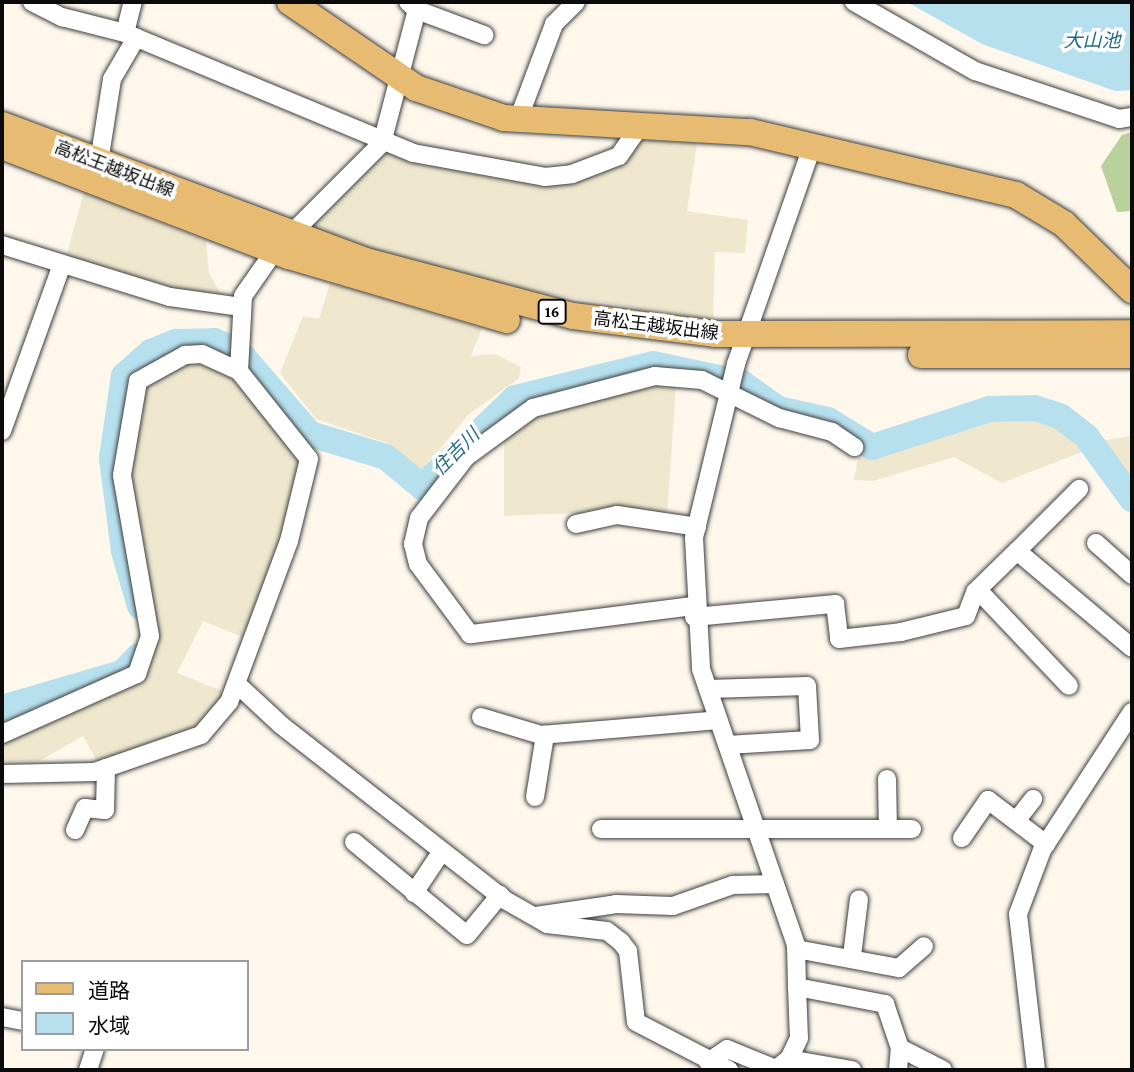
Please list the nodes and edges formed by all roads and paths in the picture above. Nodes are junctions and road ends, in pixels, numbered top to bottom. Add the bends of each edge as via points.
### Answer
1 (32, 2) edge
2 (133, 2) edge
3 (290, 2) edge
4 (576, 2) edge
5 (854, 2) edge
6 (412, 6) edge
7 (130, 35) junction
8 (484, 36) dead end
9 (400, 79) junction
10 (1132, 117) edge
11 (518, 120) junction
12 (2, 125) edge
13 (640, 126) junction
14 (382, 143) junction
15 (813, 145) junction
16 (2, 146) edge
17 (99, 162) junction
18 (282, 242) junction
19 (2, 245) edge
20 (62, 264) junction
21 (1132, 290) edge
22 (241, 307) junction
23 (1132, 333) edge
24 (1132, 355) edge
25 (736, 367) junction
26 (239, 371) junction
27 (10, 374) edge
28 (2, 431) edge
29 (854, 447) dead end
30 (1079, 489) dead end
31 (576, 524) dead end
32 (697, 527) junction
33 (1096, 543) dead end
34 (1017, 551) junction
35 (1132, 576) edge
36 (978, 590) junction
37 (694, 611) junction
38 (1132, 648) edge
39 (238, 685) junction
40 (1069, 686) dead end
41 (708, 689) junction
42 (1132, 712) edge
43 (481, 717) dead end
44 (718, 720) junction
45 (2, 734) edge
46 (545, 735) junction
47 (727, 745) junction
48 (106, 768) junction
49 (2, 774) edge
50 (887, 779) dead end
51 (535, 797) dead end
52 (1033, 799) dead end
53 (1016, 821) junction
54 (601, 829) dead end
55 (756, 829) junction
56 (888, 829) junction
57 (912, 829) dead end
58 (75, 830) dead end
59 (962, 838) dead end
60 (354, 842) dead end
61 (1046, 844) junction
62 (442, 851) junction
63 (775, 884) junction
64 (414, 893) junction
65 (500, 895) junction
66 (859, 899) dead end
67 (536, 916) junction
68 (924, 946) dead end
69 (796, 949) junction
70 (852, 956) junction
71 (797, 987) junction
72 (2, 1017) edge
73 (21, 1021) edge
74 (900, 1048) junction
75 (94, 1051) edge
76 (789, 1059) junction
77 (708, 1062) junction
78 (88, 1070) edge
79 (729, 1070) edge
80 (852, 1070) edge
81 (898, 1070) edge
82 (943, 1070) edge
83 (1036, 1070) edge

1 - 7 street
2 - 7 street
3 - 9 main road
4 - 11 street via 554,24
5 - 10 street via 975,71
6 - 8 street
6 - 9 street
7 - 14 street
7 - 17 street via 112,79
9 - 11 main road via 468,108
9 - 14 street
11 - 13 main road
12 - 17 main road, 高松王越坂出線 / 16
13 - 14 street via 619,156 545,177
13 - 15 main road via 718,128
14 - 18 street
15 - 21 main road via 1028,200 1064,224
15 - 25 street
16 - 18 main road, 高松王越坂出線 / 16
17 - 18 main road, 高松王越坂出線 / 16
18 - 22 street
18 - 25 main road, 高松王越坂出線 / 16 via 499,319
19 - 20 street
20 - 22 street via 170,297
20 - 27 street
22 - 26 street via 236,338
23 - 25 main road, 高松王越坂出線 / 16
24 - 25 main road, 高松王越坂出線 / 16
25 - 29 street
25 - 32 street
25 - 37 street via 655,376 533,408 466,457 419,518 413,544 418,564 470,634
26 - 39 street via 309,459 289,541
26 - 45 street via 202,354 186,355 138,381 122,475 149,629 137,674
27 - 28 street
30 - 34 street
31 - 32 street via 617,515
32 - 37 street
33 - 35 street
34 - 36 street
34 - 38 street
36 - 37 street via 965,616 839,639 835,604
36 - 40 street
37 - 41 street
39 - 48 street via 201,735
39 - 62 street
41 - 44 street
41 - 47 street via 807,686 810,740
42 - 61 street
43 - 46 street
44 - 46 street
44 - 47 street
46 - 51 street
47 - 55 street
48 - 49 street
48 - 58 street via 105,810 85,808
50 - 56 street
52 - 53 street
53 - 59 street via 988,800
53 - 61 street
54 - 55 street
55 - 56 street
55 - 63 street
56 - 57 street
60 - 64 street
61 - 83 street via 1018,914
62 - 64 street
62 - 65 street
63 - 67 street via 733,885 673,906 616,904
63 - 69 street
64 - 65 street via 467,935
65 - 67 street
66 - 70 street
67 - 77 street via 564,929 607,931 621,942 628,951 636,1022
68 - 70 street via 900,968
69 - 70 street
69 - 71 street
71 - 74 street via 885,1004
71 - 76 street via 799,1038
72 - 73 street
74 - 81 street
74 - 82 street
75 - 78 street
76 - 77 street via 776,1069 727,1048
76 - 80 street
77 - 79 street

